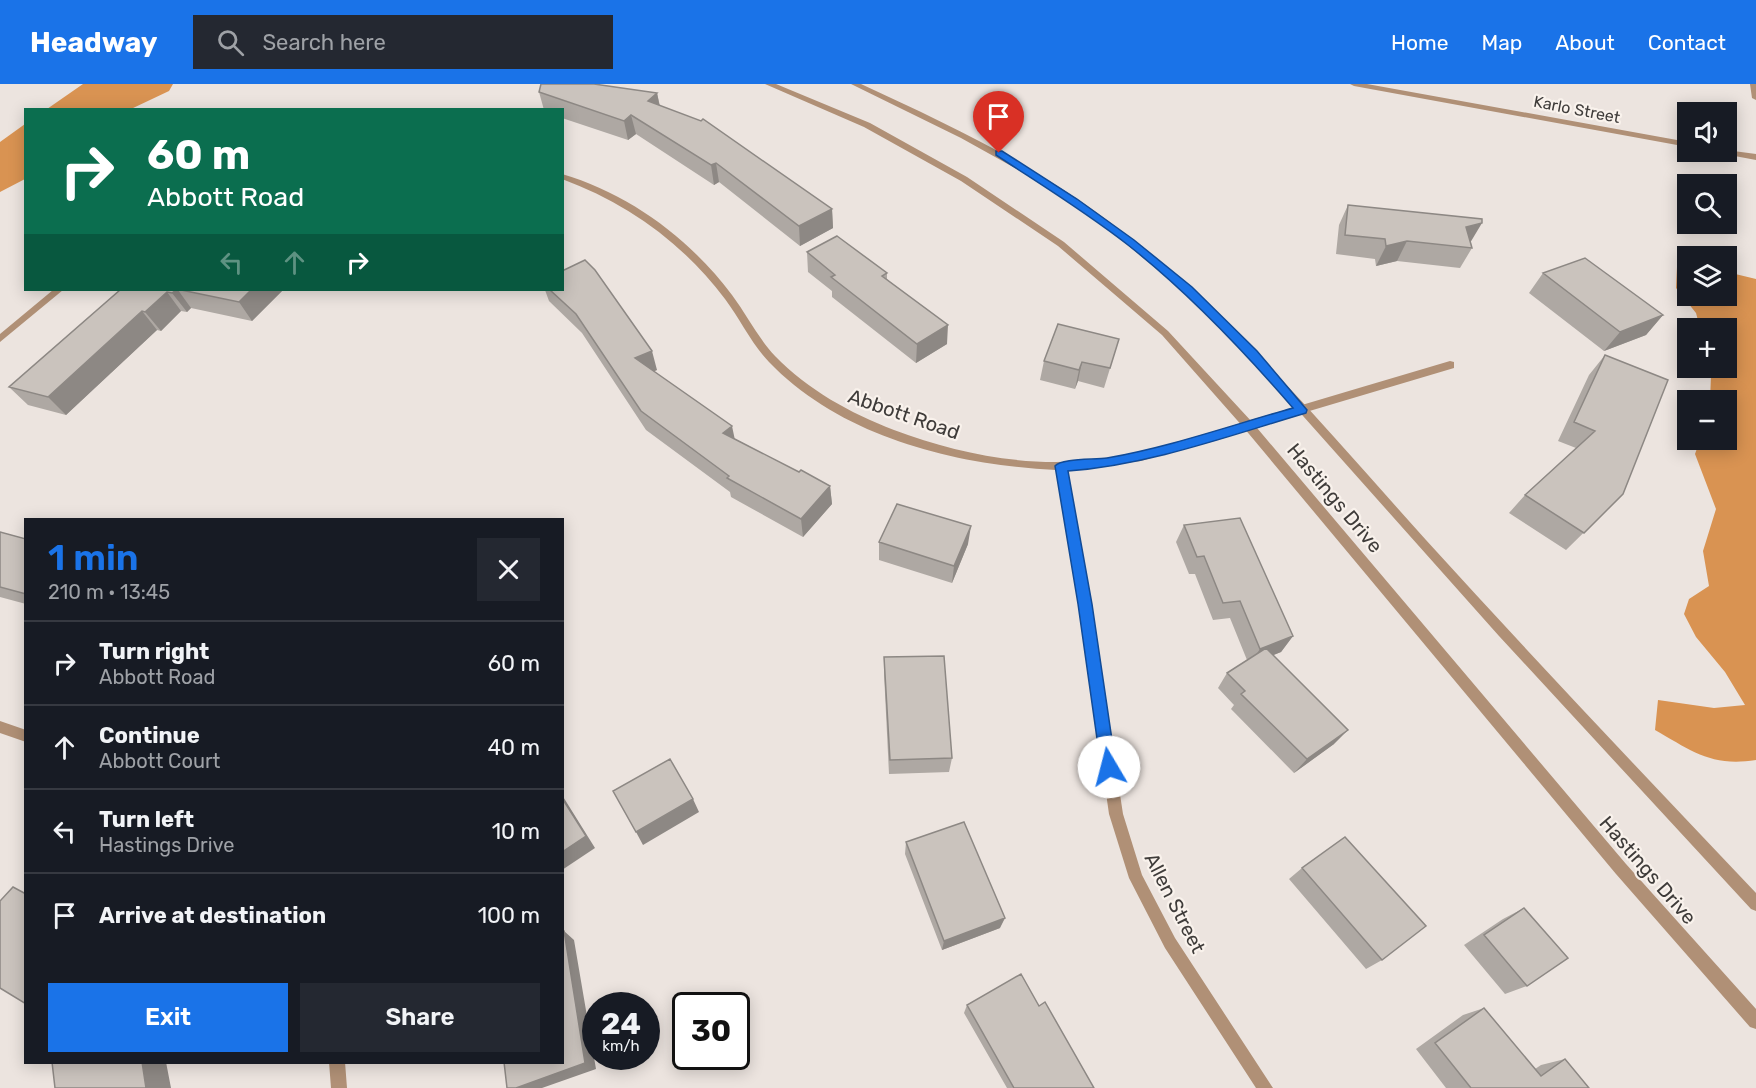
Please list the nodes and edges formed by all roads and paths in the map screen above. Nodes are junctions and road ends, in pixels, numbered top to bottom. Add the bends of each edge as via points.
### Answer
1 (769, 84) edge
2 (855, 84) edge
3 (1354, 84) edge
4 (1754, 84) edge
5 (1365, 85) edge
6 (1756, 98) edge
7 (1677, 143) edge
8 (1737, 154) edge
9 (1756, 157) edge
10 (564, 177) edge
11 (57, 291) edge
12 (0, 339) edge
13 (1450, 366) dead end
14 (1301, 410) junction
15 (1248, 425) junction
16 (1061, 466) junction
17 (0, 727) edge
18 (24, 735) edge
19 (1756, 904) edge
20 (1756, 1021) edge
21 (337, 1064) edge
22 (339, 1088) edge
23 (1265, 1088) edge

1 - 15 street, Hastings Drive via 867,125 1008,206 1165,333
2 - 14 street, Hastings Drive via 999,153 1121,235 1188,290 1253,354
3 - 5 street, Karlo Street
4 - 6 street
5 - 7 street, Karlo Street
8 - 9 street
10 - 16 street, Abbott Road via 620,200 652,220 693,256 724,291 773,360 834,408 905,438 958,453 1014,464
11 - 12 street
13 - 14 street, Abbott Road
14 - 15 street, Abbott Road
14 - 19 street, Hastings Drive
15 - 16 street, Abbott Road via 1141,456
15 - 20 street, Hastings Drive via 1621,869
16 - 23 street, Allen Street via 1116,814 1136,878 1170,944
17 - 18 street
21 - 22 street

